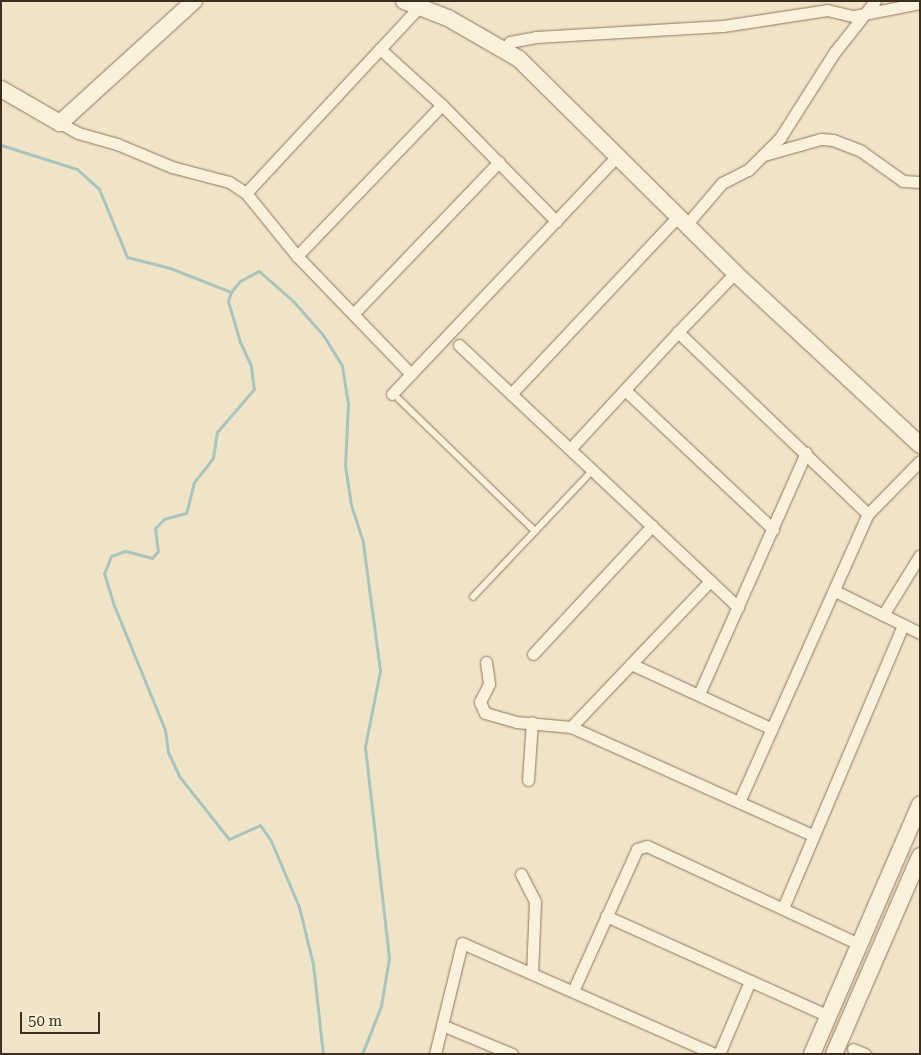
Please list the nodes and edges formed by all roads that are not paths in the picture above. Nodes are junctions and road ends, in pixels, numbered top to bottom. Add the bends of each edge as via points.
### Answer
1 (194, 1) edge
2 (404, 1) edge
3 (875, 1) edge
4 (920, 3) edge
5 (419, 7) junction
6 (868, 12) junction
7 (380, 49) junction
8 (504, 49) junction
9 (1, 89) edge
10 (442, 105) junction
11 (60, 123) junction
12 (618, 155) junction
13 (764, 155) junction
14 (499, 162) junction
15 (920, 182) edge
16 (246, 192) junction
17 (683, 219) junction
18 (556, 221) junction
19 (297, 256) junction
20 (735, 273) junction
21 (355, 312) junction
22 (678, 332) junction
23 (459, 345) dead end
24 (411, 374) junction
25 (626, 391) junction
26 (511, 394) junction
27 (396, 397) joint
28 (920, 445) edge
29 (570, 449) junction
30 (806, 453) junction
31 (920, 461) edge
32 (593, 470) junction
33 (868, 514) junction
34 (652, 526) junction
35 (773, 529) junction
36 (535, 531) junction
37 (920, 555) edge
38 (710, 581) junction
39 (835, 591) junction
40 (473, 597) dead end
41 (738, 607) junction
42 (883, 615) junction
43 (903, 625) junction
44 (920, 633) edge
45 (533, 654) dead end
46 (486, 662) dead end
47 (632, 664) junction
48 (699, 694) junction
49 (532, 722) junction
50 (571, 727) junction
51 (772, 730) junction
52 (528, 780) dead end
53 (739, 802) junction
54 (920, 804) edge
55 (813, 835) junction
56 (920, 856) edge
57 (521, 874) dead end
58 (783, 908) junction
59 (606, 916) junction
60 (859, 944) junction
61 (532, 973) junction
62 (750, 981) junction
63 (574, 991) junction
64 (828, 1016) junction
65 (442, 1024) junction
66 (853, 1049) dead end
67 (435, 1054) edge
68 (512, 1054) edge
69 (714, 1054) edge
70 (719, 1054) edge
71 (812, 1054) edge
72 (834, 1054) edge
73 (865, 1054) edge

1 - 11 street
2 - 5 street
3 - 6 street
4 - 6 street
5 - 7 street
5 - 8 street via 448,18
6 - 8 street via 854,16 827,10 723,26 536,37 510,42
6 - 13 street via 834,52 780,138
7 - 10 street
7 - 16 street
8 - 12 street via 519,59
9 - 11 street
10 - 14 street
10 - 19 street
11 - 16 street via 78,133 116,144 172,167 229,182
12 - 17 street
12 - 18 street
13 - 15 street via 821,139 833,140 861,151 903,181
13 - 17 street via 748,170 722,183
14 - 18 street
14 - 21 street
16 - 19 street
17 - 20 street
17 - 26 street
18 - 24 street
19 - 21 street
20 - 22 street
20 - 28 street
21 - 24 street
22 - 25 street
22 - 30 street
23 - 26 street
24 - 27 street
25 - 29 street
25 - 35 street
26 - 29 street
27 - 36 lane
29 - 32 street
30 - 33 street
30 - 35 street
31 - 33 street
32 - 34 street
32 - 36 lane
33 - 39 street
34 - 38 street
34 - 45 street
35 - 41 street
36 - 40 lane
37 - 42 street
38 - 41 street
38 - 47 street
39 - 42 street
39 - 51 street
41 - 48 street
42 - 43 street
43 - 44 street
43 - 55 street
46 - 49 street via 489,684 480,702 482,709 516,722
47 - 48 street
47 - 50 street
48 - 51 street
49 - 50 street
49 - 52 street
50 - 53 street
51 - 53 street
53 - 55 street
54 - 60 street
55 - 58 street
56 - 72 street
57 - 61 street via 535,902
58 - 59 street via 647,846 637,849
58 - 60 street
59 - 62 street
59 - 63 street
60 - 64 street
61 - 63 street
61 - 65 street via 462,943
62 - 64 street
62 - 70 street
63 - 69 street
64 - 71 street
65 - 67 street
65 - 68 street
66 - 73 street

